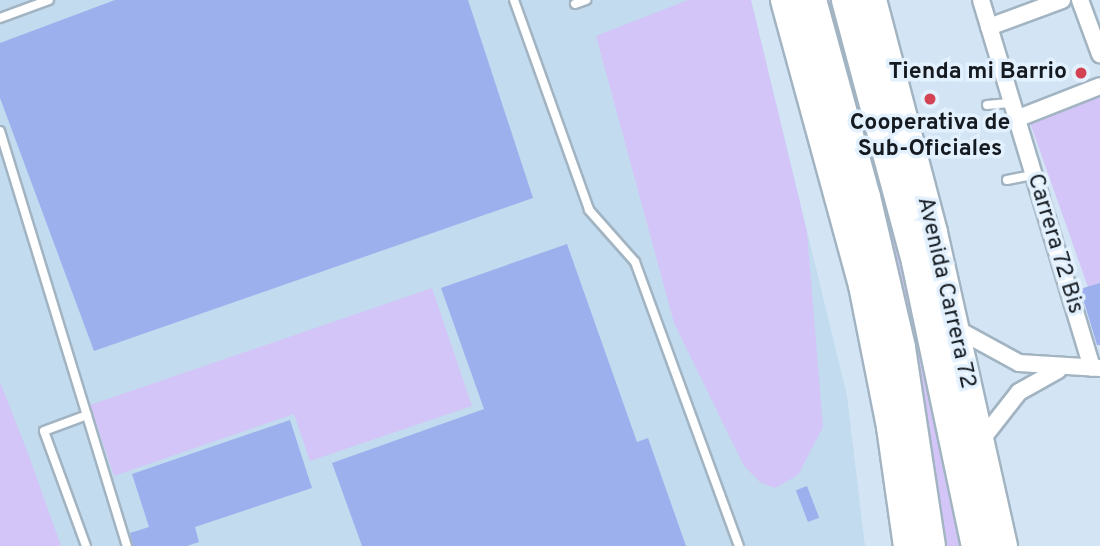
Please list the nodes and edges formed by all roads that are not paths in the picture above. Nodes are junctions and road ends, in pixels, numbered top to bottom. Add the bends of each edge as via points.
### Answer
1 (49, 0) edge
2 (514, 0) edge
3 (586, 0) edge
4 (786, 0) edge
5 (811, 0) edge
6 (848, 0) edge
7 (871, 0) edge
8 (981, 0) edge
9 (1062, 0) edge
10 (1080, 0) edge
11 (575, 4) dead end
12 (0, 18) edge
13 (989, 27) junction
14 (1100, 54) edge
15 (894, 84) junction
16 (1100, 86) edge
17 (987, 105) dead end
18 (1014, 111) junction
19 (883, 130) junction
20 (0, 131) edge
21 (1034, 175) junction
22 (1007, 180) dead end
23 (872, 321) junction
24 (955, 328) junction
25 (902, 358) junction
26 (1096, 368) edge
27 (1060, 369) junction
28 (87, 415) junction
29 (979, 443) junction
30 (86, 546) edge
31 (127, 546) edge
32 (739, 546) edge
33 (909, 546) edge
34 (930, 546) edge
35 (977, 546) edge
36 (1002, 546) edge

1 - 12 lane
2 - 32 lane via 589,210 635,262
3 - 11 lane
4 - 23 highway
5 - 25 highway via 865,197
6 - 19 highway, Avenida Carrera 72
7 - 15 highway, Avenida Carrera 72
8 - 13 street, Carrera 72 Bis
9 - 13 street
10 - 14 street
13 - 18 street, Carrera 72 Bis
15 - 19 highway
15 - 24 highway, Avenida Carrera 72
16 - 18 street
17 - 18 lane
18 - 21 street, Carrera 72 Bis
19 - 35 highway, Avenida Carrera 72 via 917,262
20 - 28 lane
21 - 22 lane
21 - 26 street, Carrera 72 Bis
23 - 25 highway
23 - 33 highway
24 - 27 street via 1019,363
24 - 29 highway, Avenida Carrera 72
25 - 34 highway
26 - 27 street
27 - 29 street via 1019,392
28 - 30 lane via 44,431
28 - 31 lane
29 - 36 highway, Avenida Carrera 72

